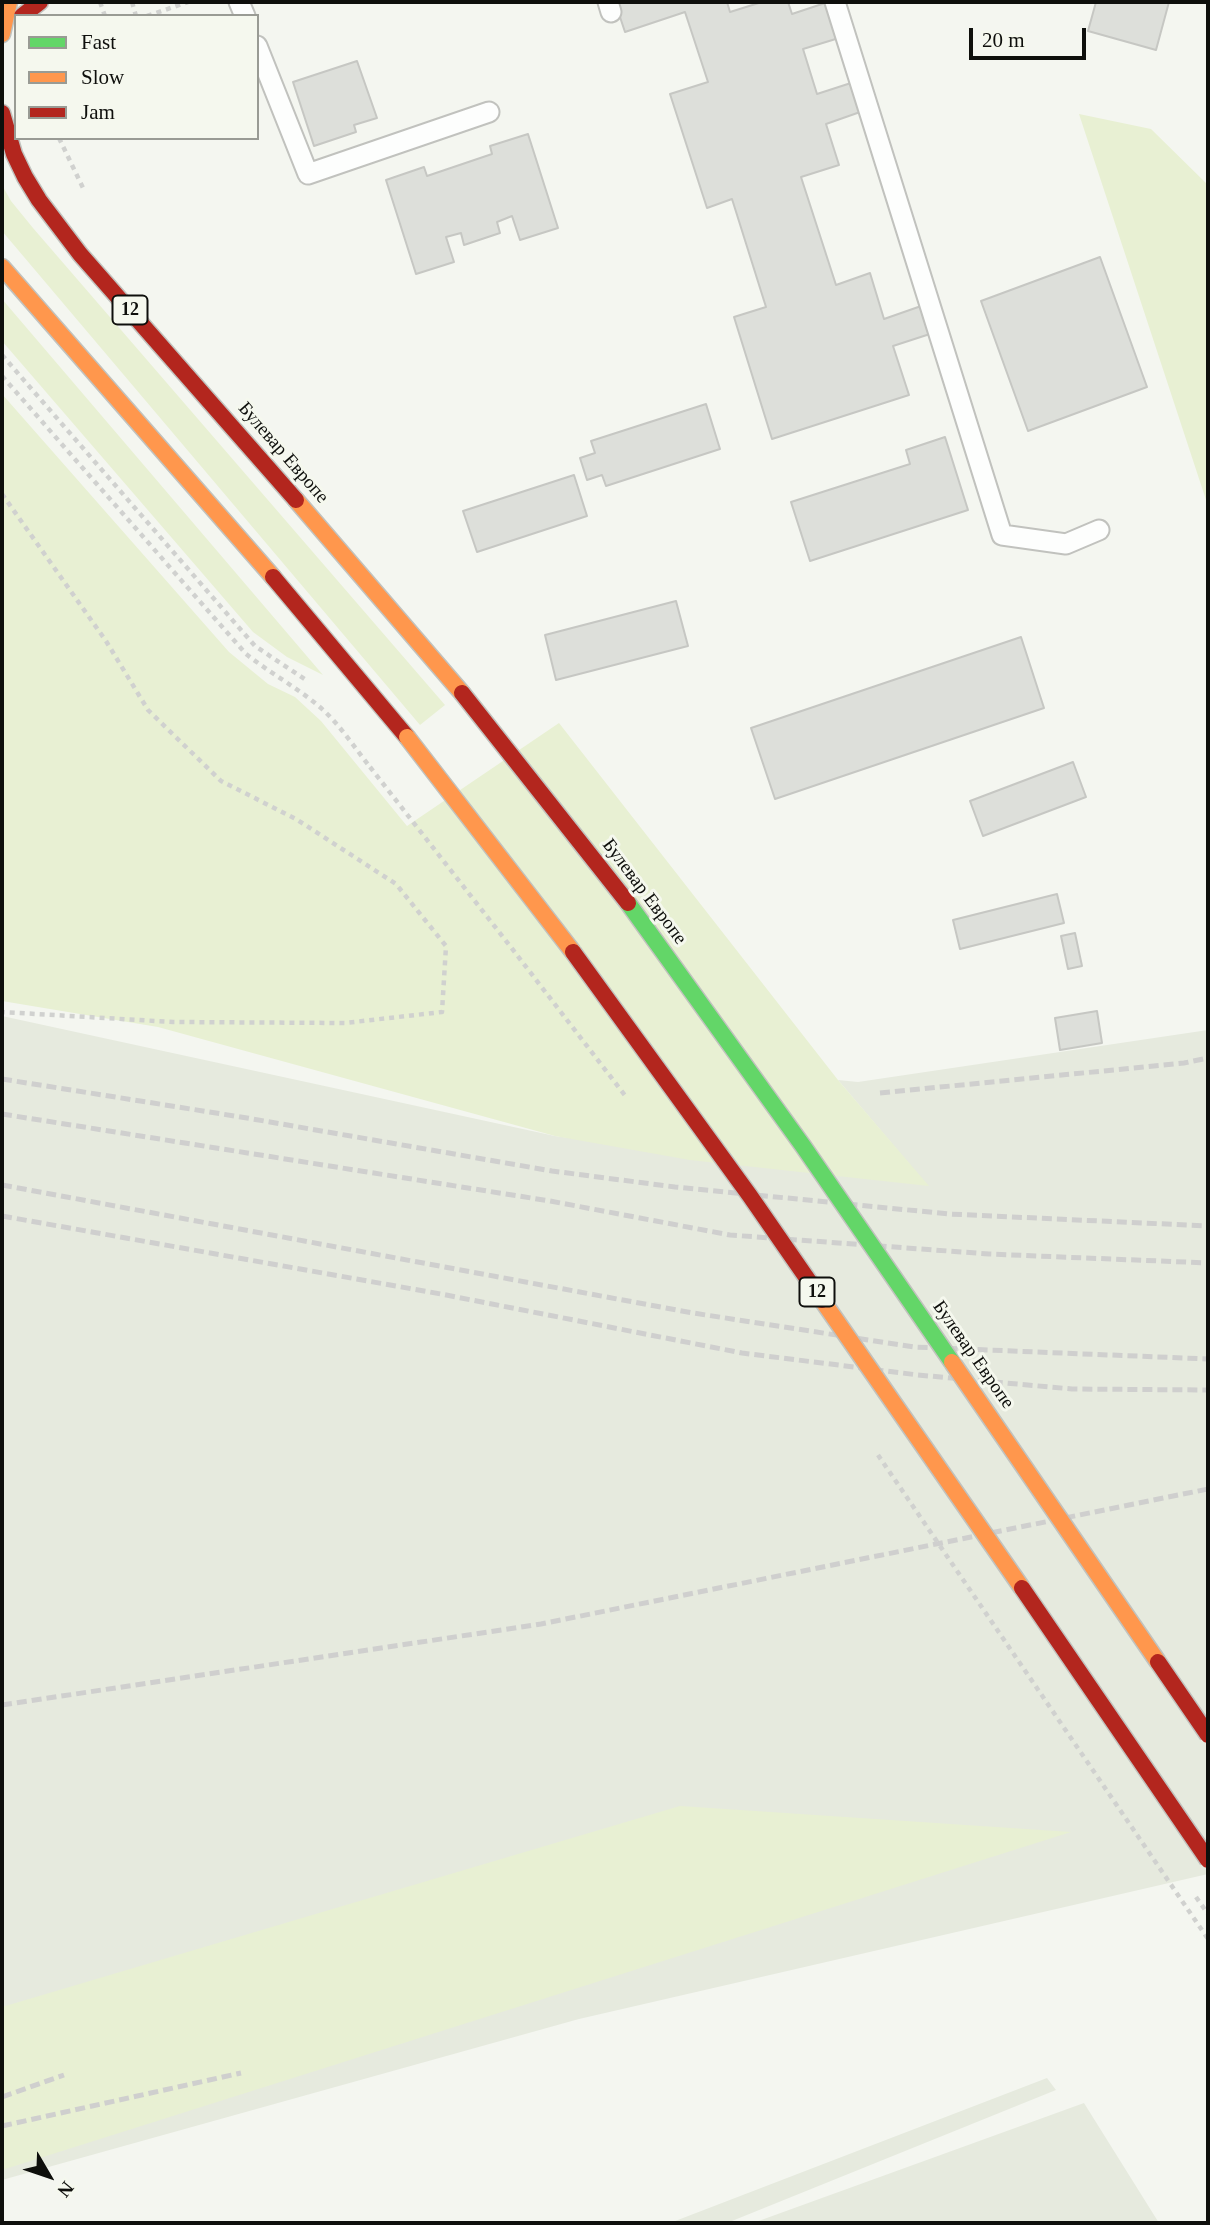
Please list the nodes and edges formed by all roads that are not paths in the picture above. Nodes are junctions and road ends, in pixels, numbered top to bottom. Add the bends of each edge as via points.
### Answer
1 (9, 2) edge
2 (40, 2) edge
3 (835, 2) edge
4 (25, 14) edge
5 (7, 28) edge
6 (259, 51) edge
7 (488, 112) dead end
8 (2, 113) edge
9 (2, 267) edge
10 (1099, 530) dead end
11 (1208, 1735) edge
12 (1208, 1860) edge

1 - 5 main road
2 - 4 main road
3 - 10 lane via 1002,536 1066,544
6 - 7 lane via 308,174
8 - 11 main road, Булевар Европе / 12, bridge via 25,177 80,254 462,693 645,925
9 - 12 main road, 12, bridge via 246,544 407,737 584,966 750,1196

